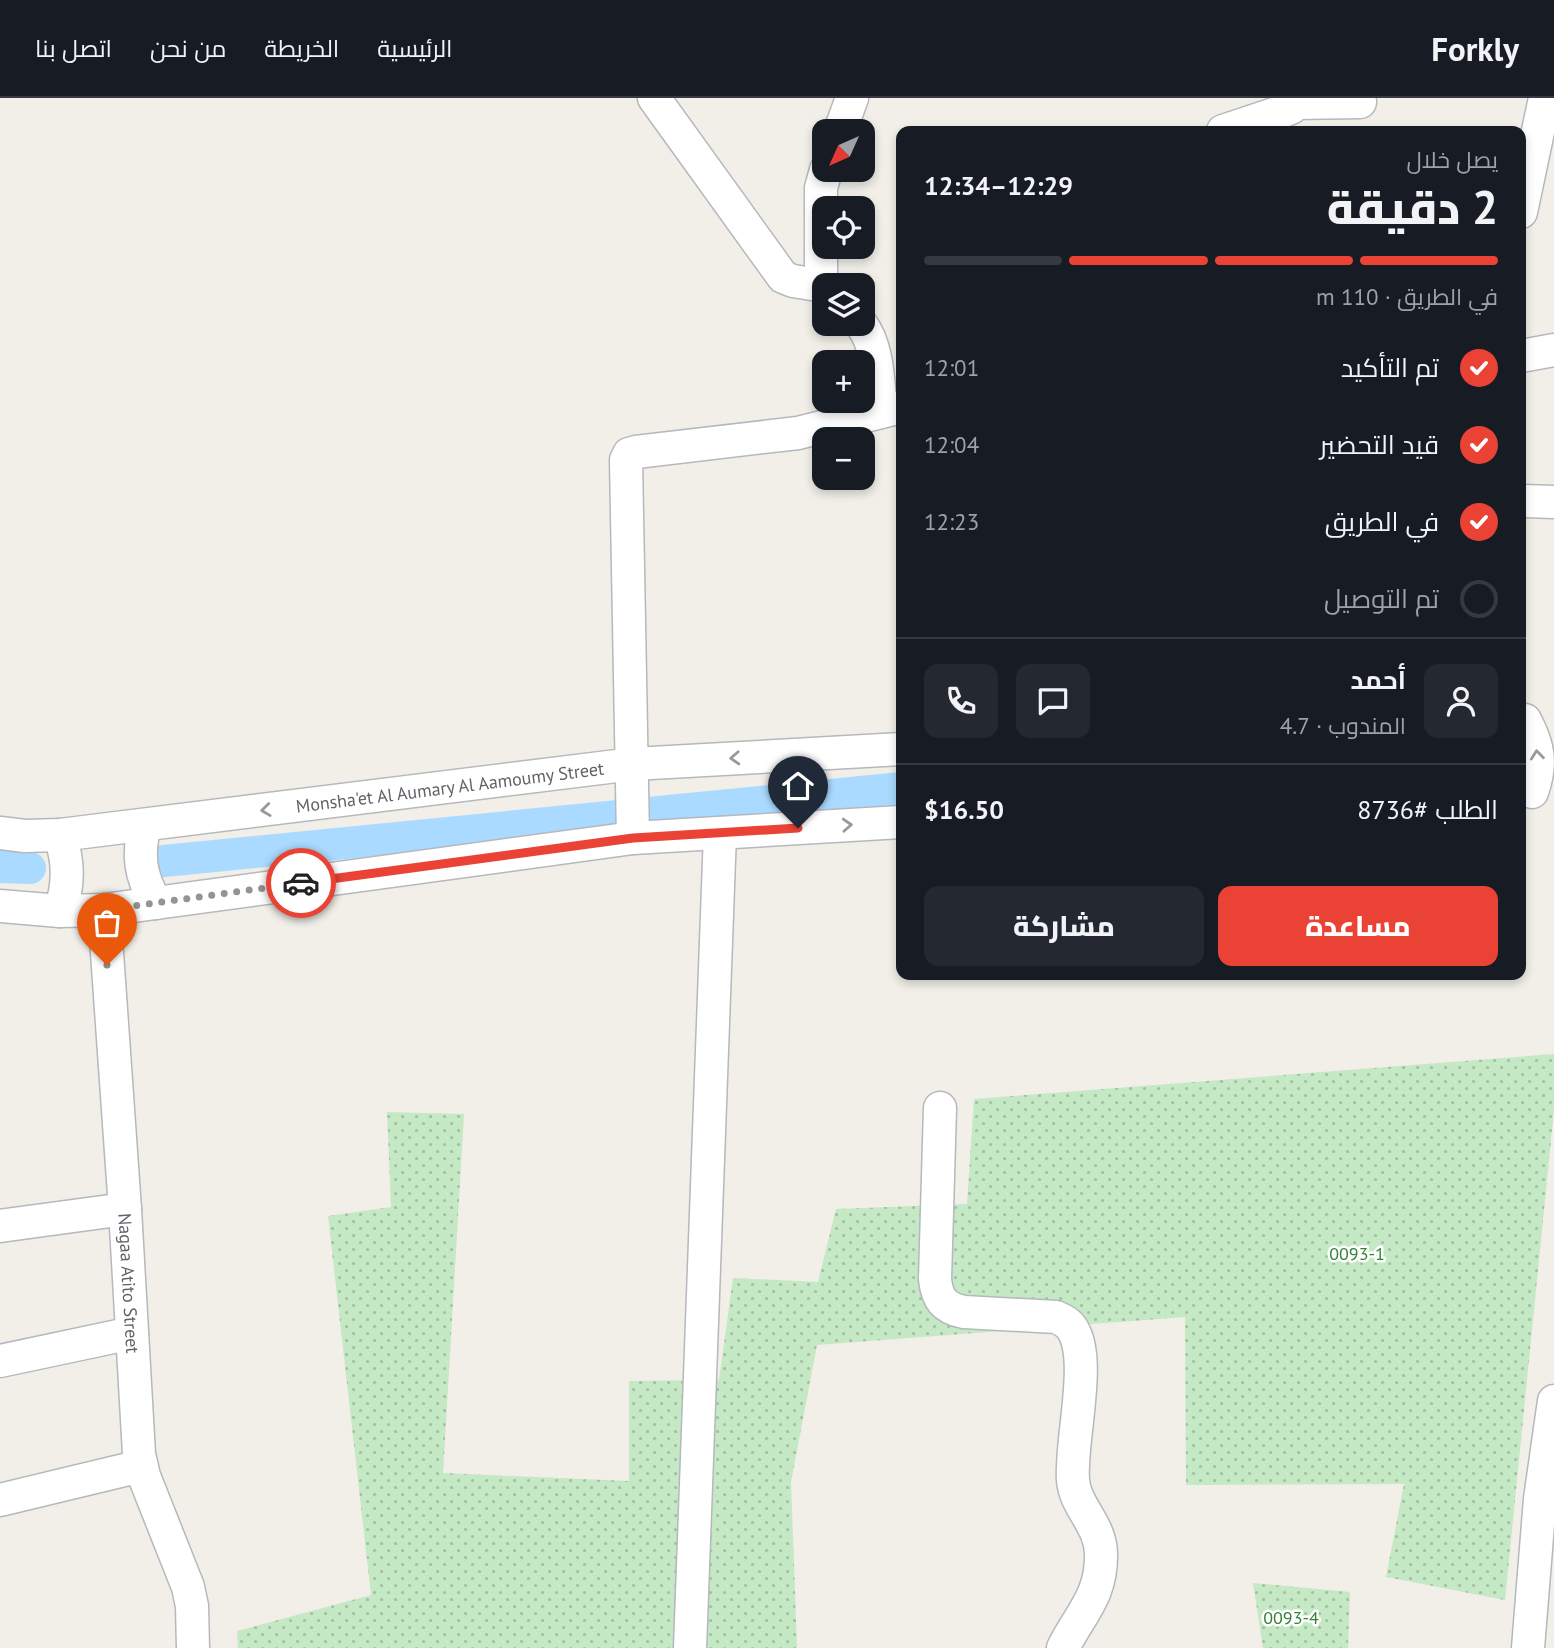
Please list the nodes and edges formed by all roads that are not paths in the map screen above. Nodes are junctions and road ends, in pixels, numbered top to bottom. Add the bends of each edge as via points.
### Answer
1 (654, 98) edge
2 (852, 98) edge
3 (1546, 98) edge
4 (1295, 101) edge
5 (1360, 102) dead end
6 (844, 119) edge
7 (1238, 126) edge
8 (1554, 141) edge
9 (823, 182) edge
10 (1526, 189) edge
11 (822, 273) edge
12 (812, 284) edge
13 (867, 336) edge
14 (1554, 350) edge
15 (1526, 355) edge
16 (891, 410) edge
17 (1526, 500) edge
18 (1554, 502) edge
19 (1533, 720) edge
20 (896, 749) edge
21 (632, 764) junction
22 (1535, 792) edge
23 (896, 822) edge
24 (145, 824) junction
25 (0, 833) edge
26 (720, 833) junction
27 (60, 835) junction
28 (633, 838) junction
29 (156, 903) junction
30 (0, 906) edge
31 (104, 910) junction
32 (60, 911) junction
33 (940, 1108) dead end
34 (125, 1209) junction
35 (0, 1226) edge
36 (132, 1333) junction
37 (0, 1362) edge
38 (1554, 1401) edge
39 (141, 1466) junction
40 (0, 1500) edge
41 (193, 1648) edge
42 (690, 1648) edge
43 (1063, 1648) edge
44 (1528, 1648) edge

1 - 12 street via 783,277
2 - 6 street
3 - 8 street
3 - 10 street
4 - 5 street
4 - 7 street via 1286,110
9 - 11 street
13 - 16 street
14 - 15 street
16 - 21 street via 798,433 629,454 625,460
17 - 18 street
22 -> 19 street via 1539,755
20 -> 21 street, Monsha'et Al Aumary Al Aamoumy Street
21 -> 24 street, Monsha'et Al Aumary Al Aamoumy Street
21 - 28 street
26 -> 23 street
24 - 27 street, Monsha'et Al Aumary Al Aamoumy Street
24 - 29 street via 140,865
25 - 27 street, Monsha'et Al Aumary Al Aamoumy Street
26 - 28 street
26 - 42 street
27 - 32 street via 68,874
28 - 29 street
29 - 31 street
30 - 32 street
31 - 32 street
31 - 34 street, Nagaa Atito Street
33 - 43 street via 935,1279 941,1302 964,1312 1056,1317 1067,1322 1078,1343 1073,1482 1096,1528 1101,1553 1098,1583
34 - 35 street
34 - 36 street, Nagaa Atito Street
36 - 37 street
36 - 39 street, Nagaa Atito Street
38 - 44 street via 1540,1499
39 - 40 street
39 - 41 street, Nagaa Atito Street via 188,1587

